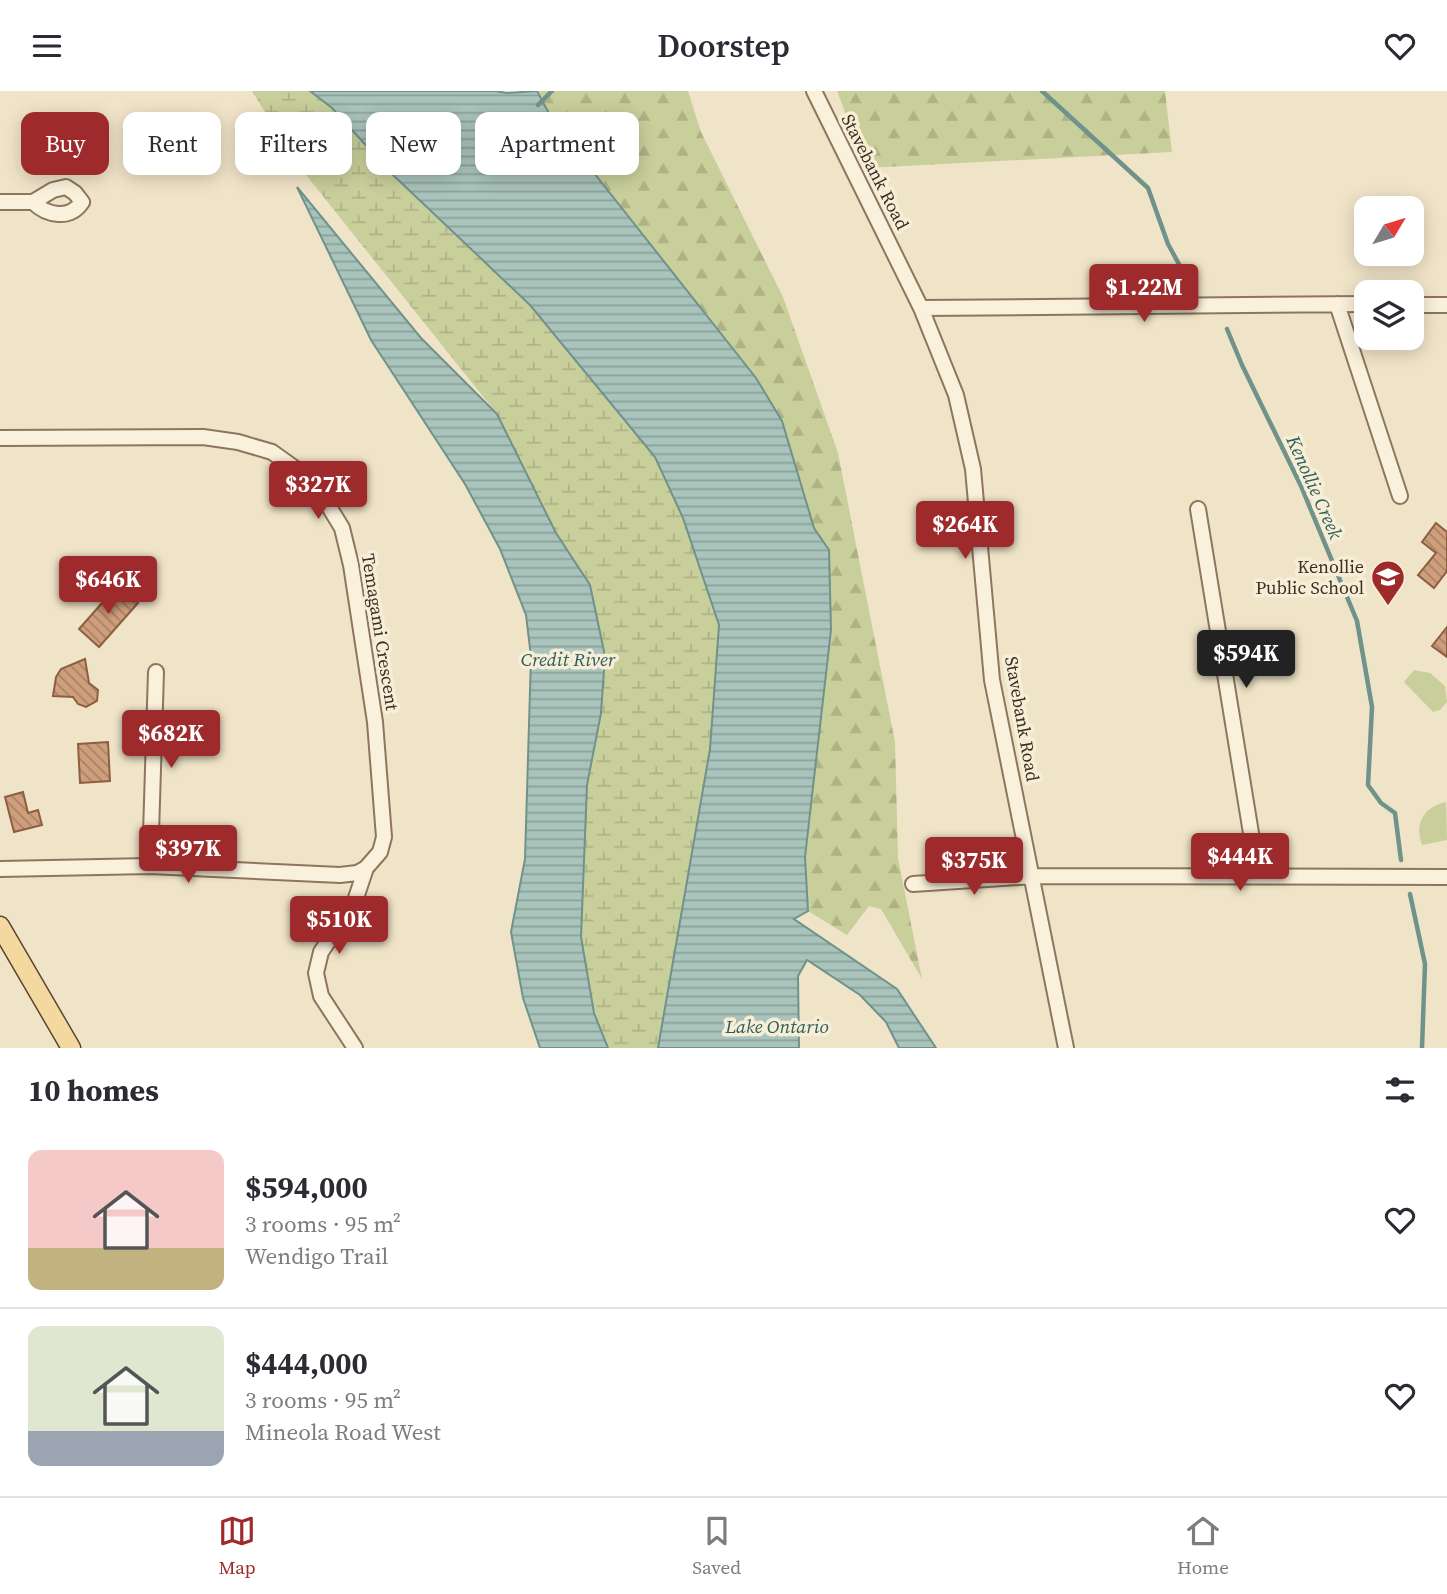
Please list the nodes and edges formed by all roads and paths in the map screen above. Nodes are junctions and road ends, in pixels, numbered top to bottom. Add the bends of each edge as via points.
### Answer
1 (814, 91) edge
2 (0, 202) edge
3 (33, 202) dead end
4 (1337, 304) junction
5 (1354, 305) edge
6 (1424, 305) edge
7 (1447, 305) edge
8 (921, 308) junction
9 (0, 438) edge
10 (1399, 496) dead end
11 (1198, 509) dead end
12 (156, 672) dead end
13 (150, 866) junction
14 (366, 868) junction
15 (0, 869) edge
16 (1033, 876) junction
17 (1258, 876) junction
18 (1447, 877) edge
19 (913, 884) dead end
20 (0, 926) edge
21 (71, 1048) edge
22 (355, 1048) edge
23 (1066, 1048) edge

1 - 8 street, Stavebank Road
2 - 3 street
4 - 5 street
4 - 8 street
4 - 10 street
6 - 7 street
8 - 16 street, Stavebank Road via 956,395 973,469 992,680
9 - 14 street, Temagami Crescent via 203,437 238,442 272,452 325,500 342,528 351,565 375,722 384,837 380,852
11 - 17 street
12 - 13 street
13 - 14 street via 340,875
13 - 15 street
14 - 22 street, Temagami Crescent via 355,901 321,952 316,973 321,996
16 - 17 street
16 - 19 street
16 - 23 street, Stavebank Road
17 - 18 street
20 - 21 main road

